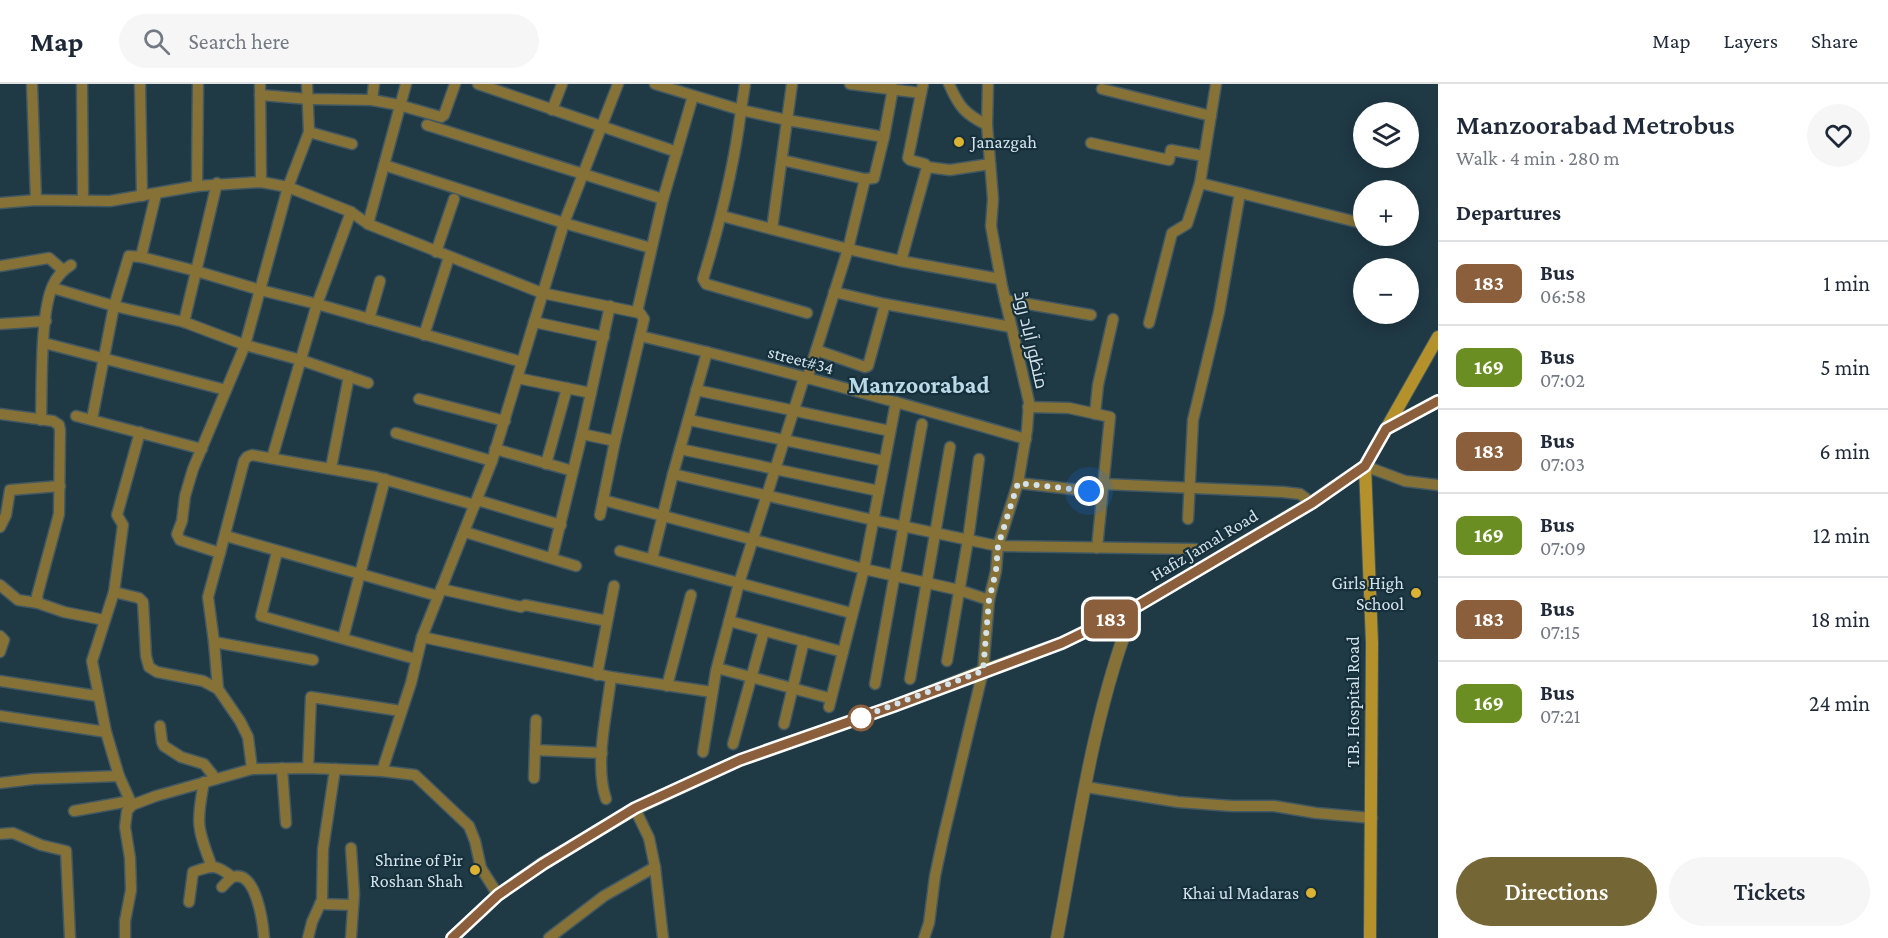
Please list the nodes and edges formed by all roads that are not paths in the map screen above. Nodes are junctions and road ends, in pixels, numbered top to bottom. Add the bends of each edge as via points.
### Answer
1 (32, 84) edge
2 (82, 84) edge
3 (140, 84) edge
4 (198, 84) edge
5 (307, 84) edge
6 (374, 84) edge
7 (406, 84) edge
8 (454, 84) edge
9 (478, 84) edge
10 (561, 84) edge
11 (618, 84) edge
12 (655, 84) edge
13 (745, 84) edge
14 (792, 84) edge
15 (850, 84) edge
16 (949, 84) edge
17 (988, 84) edge
18 (1216, 84) edge
19 (897, 87) edge
20 (260, 89) edge
21 (922, 89) edge
22 (1102, 89) dead end
23 (693, 96) junction
24 (309, 99) junction
25 (372, 100) junction
26 (399, 105) junction
27 (552, 110) junction
28 (741, 110) junction
29 (1211, 116) junction
30 (787, 120) junction
31 (428, 125) dead end
32 (987, 125) junction
33 (602, 127) junction
34 (309, 132) junction
35 (884, 136) junction
36 (1091, 143) dead end
37 (352, 144) dead end
38 (677, 152) junction
39 (1204, 156) junction
40 (782, 160) junction
41 (990, 164) junction
42 (384, 165) junction
43 (927, 167) junction
44 (584, 174) junction
45 (865, 179) junction
46 (261, 182) junction
47 (217, 183) junction
48 (1200, 183) junction
49 (197, 186) junction
50 (288, 187) junction
51 (156, 194) junction
52 (1240, 194) junction
53 (142, 196) junction
54 (454, 199) dead end
55 (36, 200) junction
56 (83, 200) junction
57 (663, 200) junction
58 (0, 203) edge
59 (351, 212) junction
60 (722, 216) junction
61 (1353, 221) edge
62 (564, 223) junction
63 (368, 224) junction
64 (772, 229) junction
65 (651, 248) junction
66 (848, 249) junction
67 (436, 252) junction
68 (141, 257) junction
69 (449, 257) junction
70 (901, 261) junction
71 (0, 266) edge
72 (196, 271) junction
73 (1000, 279) junction
74 (380, 281) dead end
75 (53, 288) dead end
76 (260, 291) junction
77 (834, 292) junction
78 (542, 293) junction
79 (1005, 300) junction
80 (317, 304) junction
81 (885, 304) junction
82 (114, 306) junction
83 (610, 306) junction
84 (637, 312) junction
85 (807, 313) dead end
86 (1091, 315) dead end
87 (369, 319) junction
88 (1113, 319) dead end
89 (46, 321) junction
90 (184, 322) junction
91 (534, 322) junction
92 (1149, 323) dead end
93 (0, 324) edge
94 (1011, 327) junction
95 (424, 334) junction
96 (640, 336) junction
97 (604, 337) junction
98 (1438, 337) edge
99 (44, 343) junction
100 (245, 345) junction
101 (816, 351) junction
102 (707, 352) junction
103 (105, 358) junction
104 (301, 360) junction
105 (522, 362) junction
106 (349, 376) junction
107 (517, 378) junction
108 (806, 379) junction
109 (368, 383) dead end
110 (567, 388) junction
111 (226, 390) junction
112 (696, 390) junction
113 (591, 393) junction
114 (419, 399) dead end
115 (1438, 401) edge
116 (896, 402) junction
117 (1028, 407) junction
118 (794, 412) junction
119 (0, 414) edge
120 (1095, 414) junction
121 (76, 416) dead end
122 (92, 419) junction
123 (41, 420) junction
124 (689, 420) junction
125 (505, 421) junction
126 (922, 423) dead end
127 (1386, 429) junction
128 (890, 431) junction
129 (140, 432) junction
130 (396, 434) dead end
131 (582, 434) junction
132 (1026, 439) junction
133 (615, 441) junction
134 (785, 441) junction
135 (950, 447) dead end
136 (202, 449) junction
137 (495, 449) junction
138 (680, 449) junction
139 (272, 458) junction
140 (979, 459) dead end
141 (492, 461) junction
142 (884, 461) junction
143 (546, 464) junction
144 (1365, 466) junction
145 (331, 468) junction
146 (775, 469) junction
147 (573, 471) junction
148 (673, 474) junction
149 (385, 479) junction
150 (1018, 483) junction
151 (1104, 484) junction
152 (1438, 485) edge
153 (60, 486) junction
154 (1189, 488) junction
155 (879, 491) junction
156 (1089, 491) dead end
157 (767, 495) junction
158 (603, 500) junction
159 (476, 502) junction
160 (1312, 503) junction
161 (600, 515) dead end
162 (664, 516) junction
163 (1188, 519) dead end
164 (873, 520) junction
165 (561, 525) junction
166 (0, 527) edge
167 (904, 527) junction
168 (465, 532) junction
169 (936, 533) junction
170 (226, 536) junction
171 (754, 540) junction
172 (968, 540) junction
173 (998, 546) junction
174 (1097, 548) junction
175 (1195, 549) dead end
176 (620, 551) dead end
177 (276, 552) junction
178 (220, 553) junction
179 (552, 558) junction
180 (652, 559) junction
181 (576, 566) dead end
182 (864, 569) junction
183 (360, 575) junction
184 (895, 575) junction
185 (927, 582) junction
186 (739, 583) junction
187 (0, 585) edge
188 (614, 586) dead end
189 (959, 590) junction
190 (114, 592) junction
191 (440, 593) junction
192 (691, 595) dead end
193 (989, 600) junction
194 (38, 603) junction
195 (1134, 608) junction
196 (851, 613) junction
197 (104, 620) junction
198 (607, 621) junction
199 (729, 621) junction
200 (764, 631) junction
201 (0, 636) edge
202 (422, 637) junction
203 (343, 638) junction
204 (214, 642) junction
205 (804, 642) junction
206 (0, 652) edge
207 (843, 652) junction
208 (416, 659) junction
209 (313, 660) dead end
210 (947, 661) dead end
211 (717, 668) junction
212 (983, 671) junction
213 (597, 675) junction
214 (611, 678) junction
215 (752, 678) junction
216 (910, 679) dead end
217 (0, 681) edge
218 (875, 684) dead end
219 (667, 686) junction
220 (792, 688) junction
221 (218, 689) junction
222 (712, 692) junction
223 (97, 696) junction
224 (401, 711) junction
225 (0, 716) edge
226 (536, 720) dead end
227 (784, 724) dead end
228 (160, 726) dead end
229 (106, 732) junction
230 (733, 744) dead end
231 (535, 750) junction
232 (703, 752) dead end
233 (602, 753) junction
234 (282, 768) junction
235 (308, 768) junction
236 (252, 769) junction
237 (335, 769) junction
238 (382, 771) junction
239 (119, 776) junction
240 (534, 778) dead end
241 (216, 779) junction
242 (204, 782) junction
243 (0, 783) edge
244 (1086, 787) junction
245 (606, 799) dead end
246 (131, 803) junction
247 (635, 808) junction
248 (74, 811) dead end
249 (1372, 818) junction
250 (286, 823) dead end
251 (0, 834) edge
252 (351, 848) dead end
253 (212, 867) junction
254 (655, 867) junction
255 (232, 878) junction
256 (222, 887) dead end
257 (498, 895) junction
258 (189, 902) dead end
259 (320, 904) junction
260 (353, 905) junction
261 (457, 937) edge
262 (70, 938) edge
263 (125, 938) edge
264 (264, 938) edge
265 (308, 938) edge
266 (351, 938) edge
267 (549, 938) edge
268 (663, 938) edge
269 (924, 938) edge
270 (1057, 938) edge
271 (1370, 938) edge

1 - 55 street
2 - 56 street
3 - 53 street
4 - 49 street
5 - 24 street
6 - 25 street
7 - 26 street
8 - 26 street via 443,116
9 - 27 street
10 - 27 street
11 - 33 street
12 - 23 street
13 - 28 street
14 - 30 street
15 - 19 street
16 - 32 street via 968,116
17 - 32 street, منظور آباد روڈ
18 - 29 street
19 - 21 street
19 - 35 street
20 - 24 street
20 - 46 street
21 - 43 street via 908,158
22 - 29 street
23 - 28 street
23 - 38 street
24 - 25 street
24 - 34 street
25 - 26 street
26 - 42 street
27 - 33 street
28 - 30 street
28 - 60 street
29 - 39 street
30 - 35 street
30 - 40 street
31 - 44 street
32 - 41 street, منظور آباد روڈ
33 - 38 street
33 - 44 street
34 - 37 street
34 - 50 street
35 - 45 street via 874,178
36 - 39 street via 1169,160 1171,150
38 - 57 street
39 - 48 street
40 - 45 street
40 - 64 street
41 - 43 street via 950,170
41 - 73 street, منظور آباد روڈ via 991,226
42 - 62 street
42 - 63 street
43 - 70 street
44 - 57 street
44 - 62 street
45 - 66 street
46 - 47 street
46 - 50 street
47 - 49 street
47 - 72 street
48 - 52 street
48 - 92 street via 1187,224 1172,233
49 - 51 street
50 - 59 street
50 - 76 street
51 - 53 street
51 - 68 street
52 - 61 street
52 - 154 street via 1219,312 1193,420
53 - 56 street
54 - 67 street
55 - 56 street
55 - 58 street
57 - 65 street
59 - 63 street
59 - 80 street
60 - 64 street
60 - 85 street via 704,282
62 - 65 street
62 - 78 street
63 - 67 street
64 - 66 street
65 - 84 street
66 - 70 street
66 - 77 street
67 - 69 street
68 - 72 street
68 - 82 street via 127,258
69 - 78 street
69 - 95 street
70 - 73 street
71 - 89 street via 49,258 67,268 52,287
72 - 76 street
72 - 90 street
73 - 79 street, منظور آباد روڈ
74 - 87 street
75 - 82 street
76 - 80 street
76 - 100 street
77 - 81 street
77 - 101 street
78 - 83 street
78 - 91 street
79 - 86 street
79 - 94 street, منظور آباد روڈ
80 - 87 street
80 - 104 street
81 - 94 street
81 - 101 street via 868,366
82 - 90 street
82 - 103 street
83 - 84 street
83 - 97 street
84 - 96 street via 644,319
87 - 95 street
88 - 120 street
89 - 93 street
89 - 99 street
90 - 100 street
91 - 97 street
91 - 105 street
94 - 117 street, منظور آباد روڈ
95 - 105 street
96 - 102 street, street#34
96 - 133 street
97 - 113 street
98 - 127 main road, Hafiz Jamal Road
99 - 103 street
99 - 123 street
100 - 104 street
100 - 111 street
101 - 108 street
102 - 108 street, street#34
102 - 112 street
103 - 111 street
103 - 122 street
104 - 106 street
104 - 139 street
105 - 107 street
106 - 109 street
106 - 145 street
107 - 110 street
107 - 125 street
108 - 116 street, street#34
108 - 118 street
110 - 113 street
110 - 143 street
111 - 136 street
112 - 118 street
112 - 124 street
113 - 131 street
114 - 125 street
115 - 127 main road
116 - 128 street
116 - 132 street, street#34
117 - 120 street via 1069,408
117 - 132 street, منظور آباد روڈ
118 - 128 street
118 - 134 street
119 - 123 street
120 - 151 street via 1110,417
121 - 122 street
122 - 129 street
123 - 153 street via 59,425
124 - 134 street
124 - 138 street
125 - 137 street
126 - 167 street
127 - 144 main road, Hafiz Jamal Road
128 - 142 street
129 - 136 street
129 - 190 street via 117,515 123,525
130 - 141 street
131 - 133 street
131 - 147 street
132 - 150 street, منظور آباد روڈ
133 - 158 street
134 - 142 street
134 - 146 street
135 - 169 street
136 - 178 street via 185,496 177,534 180,540
137 - 141 street
137 - 143 street
138 - 146 street
138 - 148 street
139 - 145 street
139 - 170 street via 252,456 244,461
140 - 172 street
141 - 159 street
142 - 155 street
143 - 147 street
144 - 152 street via 1406,481
144 - 160 main road, Hafiz Jamal Road
144 - 249 main road, T.B. Hospital Road via 1372,643
145 - 149 street
146 - 155 street
146 - 157 street
147 - 165 street
148 - 157 street
148 - 162 street
149 - 159 street
149 - 183 street
150 - 156 street
150 - 173 street, منظور آباد روڈ
151 - 154 street
151 - 174 street
153 - 166 street via 10,490
153 - 194 street via 59,514
154 - 160 street via 1300,494
154 - 163 street
155 - 164 street
157 - 164 street
157 - 171 street
158 - 161 street
158 - 162 street
159 - 165 street
159 - 168 street
160 - 195 main road, Hafiz Jamal Road
162 - 171 street
162 - 180 street
164 - 167 street
164 - 182 street
165 - 179 street
167 - 169 street
167 - 184 street
168 - 179 street
168 - 191 street
169 - 172 street
169 - 185 street
170 - 177 street
170 - 178 street
171 - 182 street
171 - 186 street
172 - 173 street
172 - 189 street
173 - 174 street
173 - 193 street, منظور آباد روڈ
174 - 175 street
176 - 180 street
177 - 183 street
177 - 203 street via 261,616
178 - 204 street via 208,597
179 - 181 street
180 - 186 street
182 - 184 street
182 - 196 street
183 - 191 street
183 - 203 street
184 - 185 street
184 - 218 street
185 - 189 street
185 - 216 street
186 - 196 street
186 - 199 street
187 - 194 street via 18,600
188 - 198 street
189 - 193 street
189 - 210 street
190 - 197 street
190 - 221 street via 140,598 143,603 149,667 203,681
191 - 198 street
191 - 202 street
192 - 219 street
193 - 212 street, منظور آباد روڈ
194 - 197 street
195 - 212 main road, Hafiz Jamal Road via 1062,643
195 - 244 street via 1102,705
196 - 207 street
197 - 223 street via 92,661
198 - 213 street
199 - 200 street
199 - 211 street
200 - 205 street
200 - 215 street
201 - 206 street via 4,640
202 - 208 street
202 - 213 street
203 - 208 street
204 - 209 street
204 - 221 street
205 - 207 street
205 - 220 street
207 - 220 street via 829,703
208 - 224 street
211 - 215 street
211 - 222 street
212 - 247 main road, Hafiz Jamal Road via 740,760
212 - 269 street, منظور آباد روڈ
213 - 214 street
214 - 219 street
214 - 233 street
215 - 220 street
215 - 230 street
217 - 223 street
219 - 222 street
220 - 227 street
221 - 236 street via 248,737
222 - 232 street
223 - 229 street
224 - 235 street via 311,697
224 - 238 street
225 - 229 street
226 - 231 street
228 - 241 street via 164,746 181,757 204,764
229 - 239 street
231 - 233 street
231 - 240 street
233 - 245 street
234 - 235 street
234 - 236 street
234 - 250 street
235 - 237 street
236 - 241 street
237 - 238 street
237 - 259 street via 323,849
238 - 257 street via 415,775 469,826 481,868
239 - 243 street
239 - 246 street
241 - 242 street
242 - 246 street
242 - 253 street via 198,824
244 - 249 street via 1178,802 1274,806
244 - 270 street
246 - 248 street
246 - 263 street via 125,827 131,890
247 - 254 street via 649,838
247 - 257 main road, Hafiz Jamal Road
249 - 271 main road, T.B. Hospital Road
251 - 262 street via 13,833 66,850
252 - 260 street
253 - 255 street via 222,868
253 - 258 street via 192,873
254 - 267 street via 604,896
254 - 268 street
255 - 256 street
255 - 264 street via 247,880 261,907
257 - 261 main road, Hafiz Jamal Road
259 - 260 street
259 - 265 street
260 - 266 street

